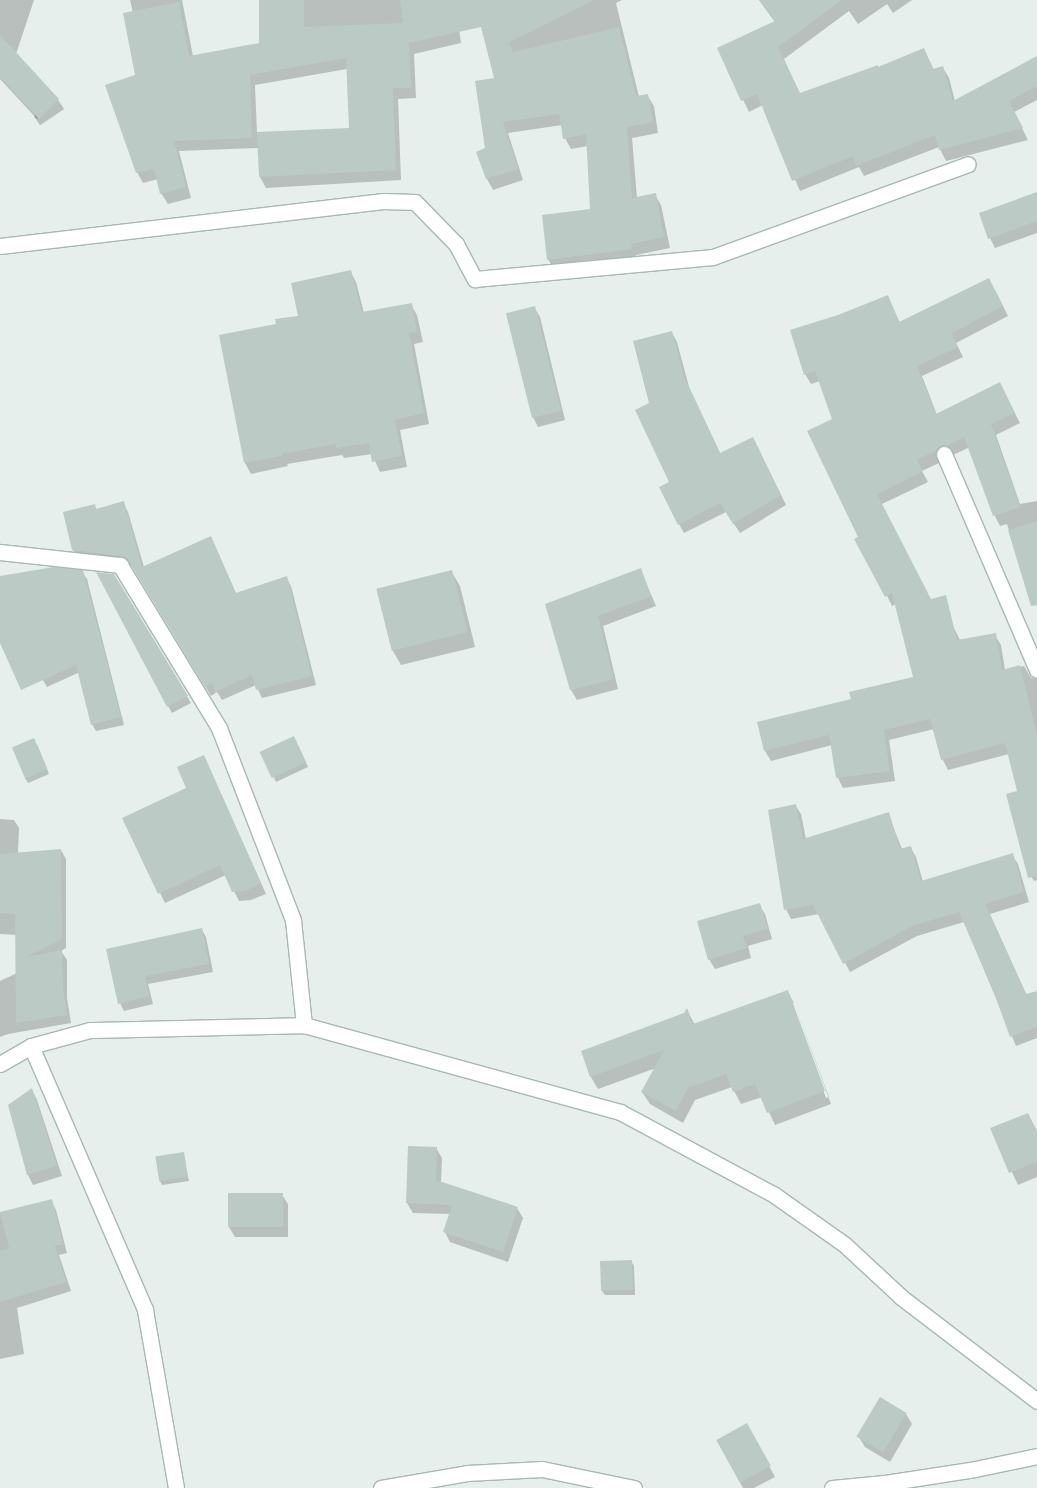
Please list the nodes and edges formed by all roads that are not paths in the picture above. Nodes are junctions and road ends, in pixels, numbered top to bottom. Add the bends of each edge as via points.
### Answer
1 (968, 164) dead end
2 (0, 246) edge
3 (944, 454) dead end
4 (0, 552) edge
5 (1037, 670) edge
6 (304, 1024) junction
7 (31, 1046) junction
8 (0, 1064) edge
9 (1037, 1401) edge
10 (1037, 1456) edge
11 (176, 1488) edge
12 (381, 1488) edge
13 (634, 1488) edge
14 (832, 1488) edge

1 - 2 street via 713,257 475,278 456,244 415,202 383,201
3 - 5 street
4 - 6 street via 120,565 219,728 293,920
6 - 7 street via 90,1030
6 - 9 street via 620,1112 773,1194 844,1244 901,1297
7 - 8 street
7 - 11 street via 145,1310
10 - 14 street via 894,1482
12 - 13 street via 467,1473 542,1468

